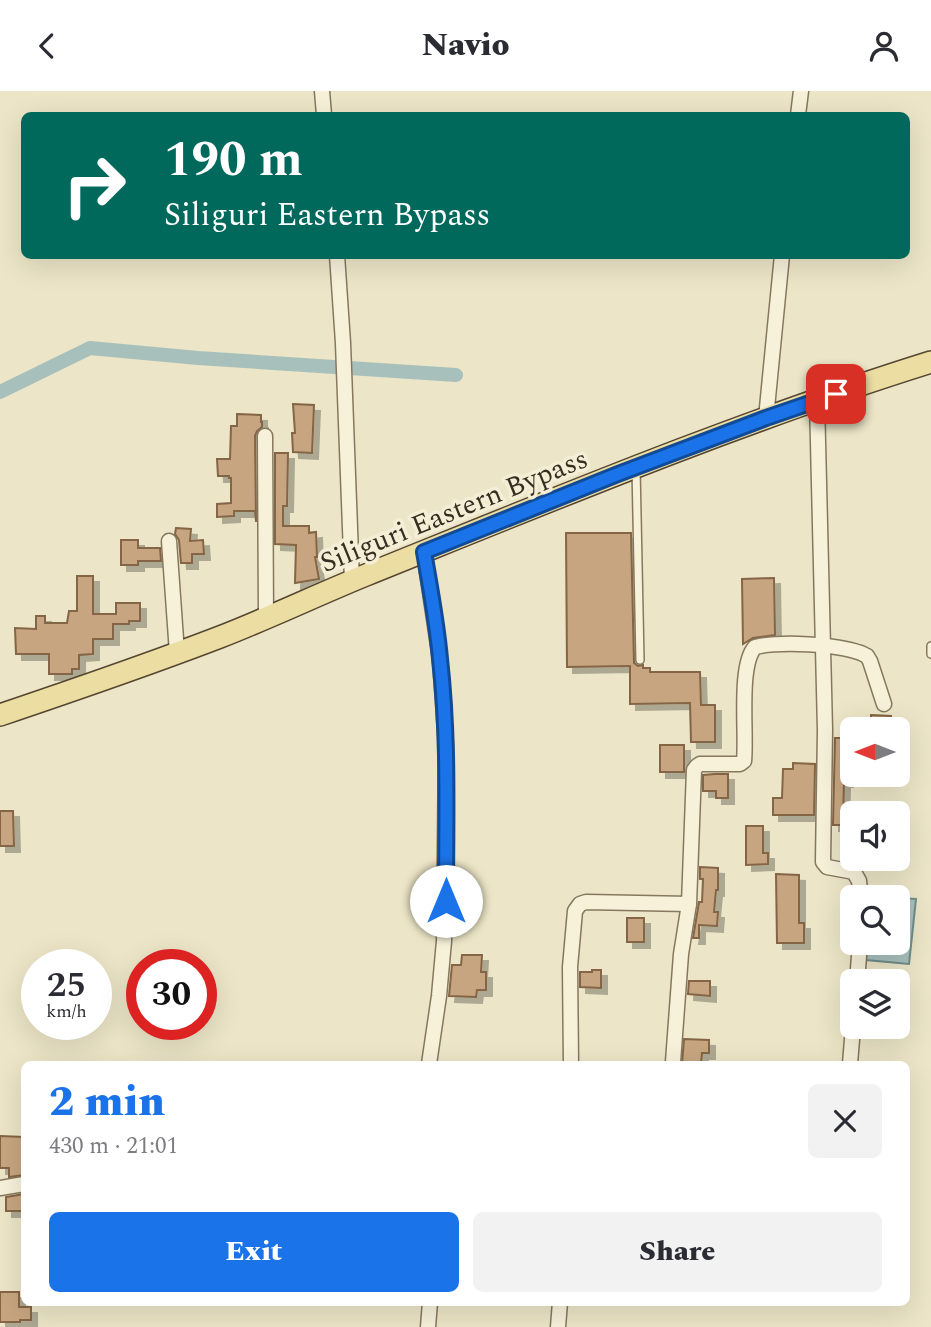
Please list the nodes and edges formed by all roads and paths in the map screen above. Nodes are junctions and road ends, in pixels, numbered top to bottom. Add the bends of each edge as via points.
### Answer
1 (322, 91) edge
2 (801, 91) edge
3 (324, 112) edge
4 (798, 112) edge
5 (337, 259) edge
6 (782, 259) edge
7 (931, 362) edge
8 (817, 401) junction
9 (766, 418) junction
10 (265, 436) dead end
11 (636, 467) junction
12 (169, 541) dead end
13 (424, 552) junction
14 (352, 581) junction
15 (266, 619) junction
16 (822, 646) junction
17 (931, 646) edge
18 (177, 653) junction
19 (931, 654) edge
20 (640, 660) dead end
21 (884, 704) dead end
22 (0, 715) edge
23 (859, 885) edge
24 (689, 904) junction
25 (852, 1039) edge
26 (429, 1061) edge
27 (572, 1061) edge
28 (673, 1061) edge
29 (850, 1061) edge
30 (21, 1184) edge
31 (0, 1188) edge
32 (430, 1306) edge
33 (560, 1306) edge
34 (428, 1327) edge
35 (558, 1327) edge

1 - 3 street
2 - 4 street
5 - 14 street
6 - 9 street
7 - 8 main road, Siliguri Eastern Bypass
8 - 9 main road, Siliguri Eastern Bypass
8 - 16 street
9 - 11 main road, Siliguri Eastern Bypass
10 - 15 street
11 - 13 main road, Siliguri Eastern Bypass
11 - 20 lane
12 - 18 street
13 - 14 main road, Siliguri Eastern Bypass
13 - 26 street via 440,659 446,745 445,920
14 - 15 main road, Siliguri Eastern Bypass
15 - 18 main road, Siliguri Eastern Bypass
16 - 21 street via 867,656
16 - 23 street via 822,862 854,872
16 - 24 street via 764,645 750,653 744,761 700,764 694,770
17 - 19 lane
18 - 22 main road, Siliguri Eastern Bypass
24 - 27 street via 579,904 570,967
24 - 28 street
25 - 29 street
30 - 31 street
32 - 34 street
33 - 35 street

